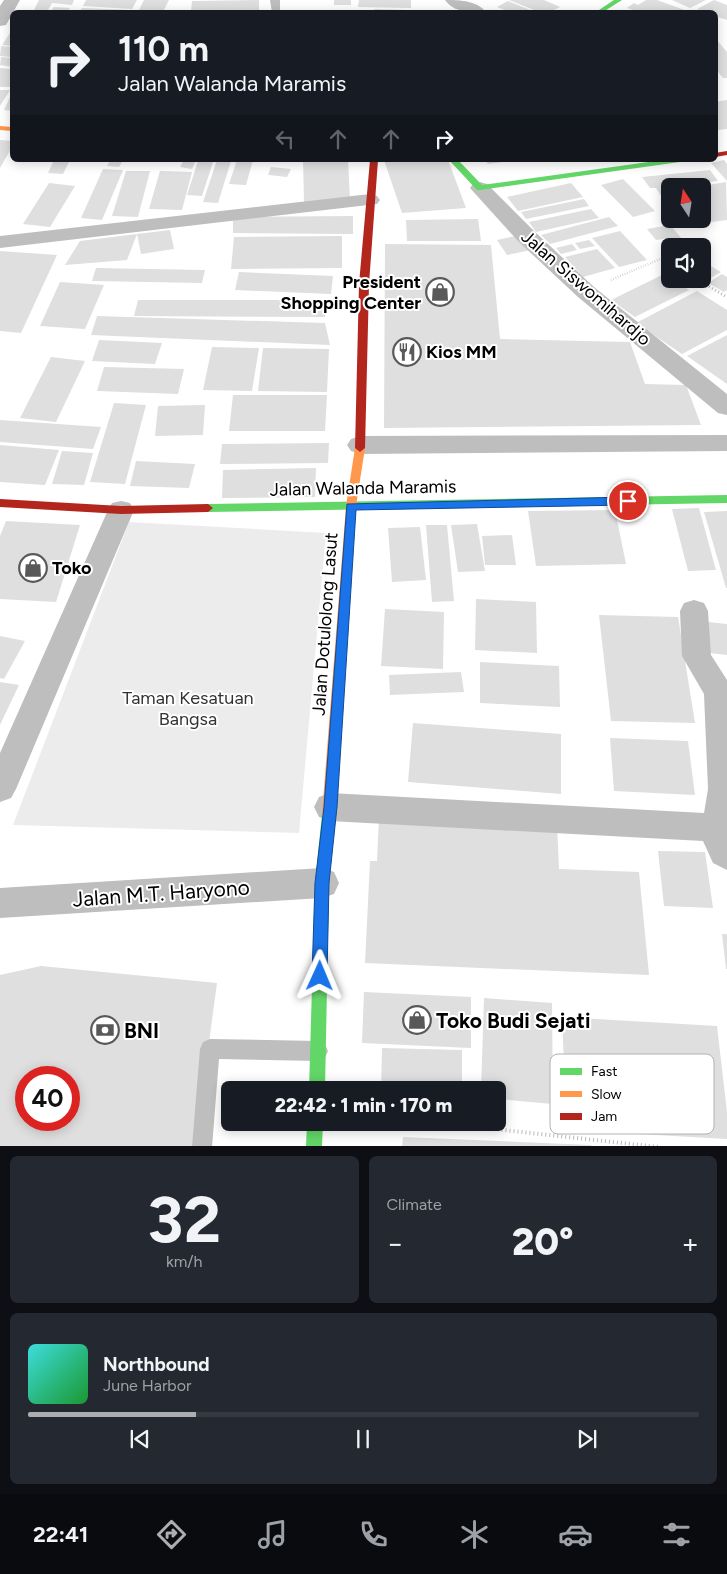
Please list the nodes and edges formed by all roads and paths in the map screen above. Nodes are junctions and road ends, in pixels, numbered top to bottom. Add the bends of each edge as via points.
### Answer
1 (12, 0) edge
2 (453, 0) edge
3 (620, 0) edge
4 (473, 10) edge
5 (602, 10) edge
6 (0, 21) edge
7 (374, 162) edge
8 (455, 162) edge
9 (666, 162) edge
10 (480, 188) junction
11 (370, 200) junction
12 (0, 242) edge
13 (661, 260) edge
14 (711, 288) edge
15 (586, 292) junction
16 (727, 297) edge
17 (727, 407) edge
18 (727, 443) edge
19 (360, 445) junction
20 (727, 499) edge
21 (0, 503) edge
22 (351, 506) junction
23 (122, 510) junction
24 (694, 611) dead end
25 (0, 789) edge
26 (330, 807) junction
27 (723, 842) edge
28 (322, 883) junction
29 (0, 903) edge
30 (318, 1051) junction
31 (317, 1081) edge
32 (506, 1130) edge
33 (315, 1131) edge
34 (202, 1146) edge
35 (314, 1146) edge
36 (659, 1146) edge

1 - 6 street
2 - 4 street
3 - 5 main road
7 - 11 main road, Jalan Dotulolong Lasut
8 - 10 main road, Jalan Siswomihardjo
9 - 10 main road
10 - 15 street, Jalan Siswomihardjo
11 - 12 street
11 - 19 main road, Jalan Dotulolong Lasut via 364,284
13 - 15 path
14 - 16 path
15 - 17 street, Jalan Siswomihardjo
18 - 19 street
19 - 22 main road, Jalan Dotulolong Lasut
20 - 22 main road, Jalan Walanda Maramis
21 - 23 main road, Jalan Walanda Maramis
22 - 23 main road, Jalan Walanda Maramis
22 - 26 main road, Jalan Dotulolong Lasut
23 - 25 street
24 - 27 street via 697,656 719,693
26 - 27 street
26 - 28 main road, Jalan Dotulolong Lasut
28 - 29 street, Jalan M.T. Haryono
28 - 30 main road, Jalan Dotulolong Lasut
30 - 31 main road, Jalan Dotulolong Lasut
30 - 34 lane via 210,1049
32 - 36 path
33 - 35 main road

